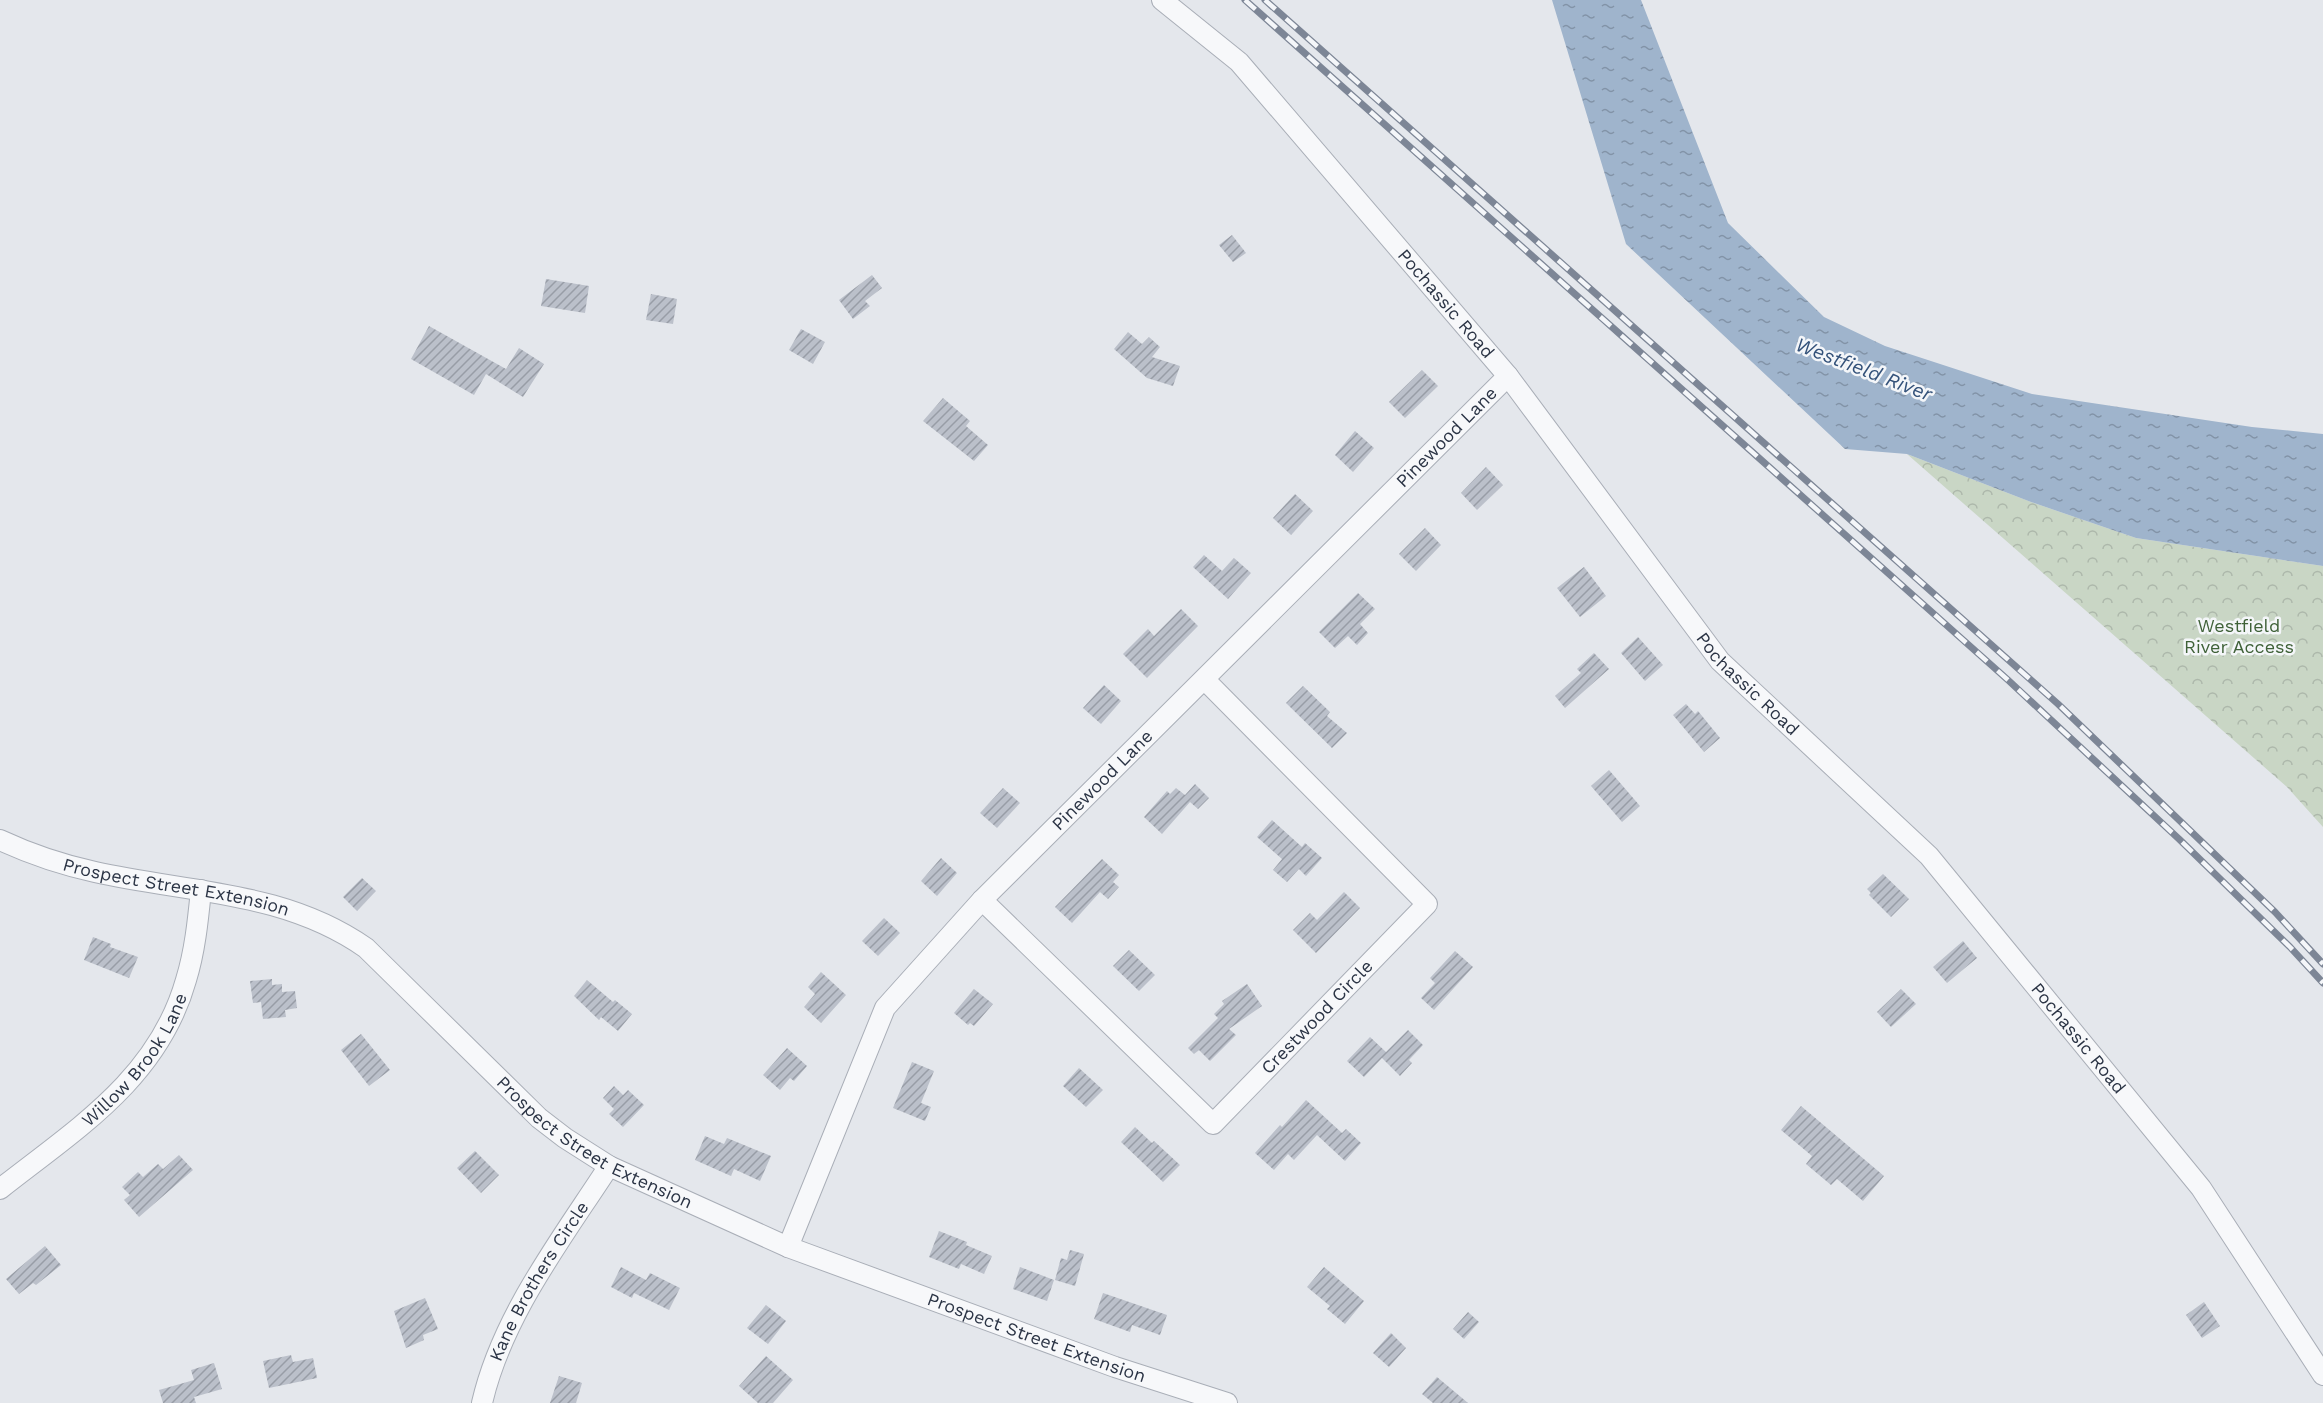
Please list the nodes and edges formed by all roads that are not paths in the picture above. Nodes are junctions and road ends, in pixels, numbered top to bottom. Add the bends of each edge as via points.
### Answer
1 (1162, 0) edge
2 (1508, 376) junction
3 (1205, 680) junction
4 (0, 840) edge
5 (201, 890) junction
6 (982, 900) junction
7 (609, 1166) junction
8 (0, 1189) edge
9 (788, 1247) junction
10 (2323, 1375) edge
11 (482, 1403) edge
12 (1227, 1403) edge

1 - 2 street, Pochassic Road via 1239,62
2 - 3 street, Pinewood Lane
2 - 10 street, Pochassic Road via 1720,661 1929,856 2193,1179
3 - 6 street, Pinewood Lane
3 - 6 street, Crestwood Circle via 1427,904 1213,1124
4 - 5 street, Prospect Street Extension via 94,872
5 - 7 street, Prospect Street Extension via 294,911 346,934 366,948 539,1118
5 - 8 street, Willow Brook Lane via 186,983 147,1060 113,1099
6 - 9 street, Pinewood Lane via 885,1008
7 - 9 street, Prospect Street Extension
7 - 11 street, Kane Brothers Circle via 528,1293 497,1357
9 - 12 street, Prospect Street Extension via 1115,1367

